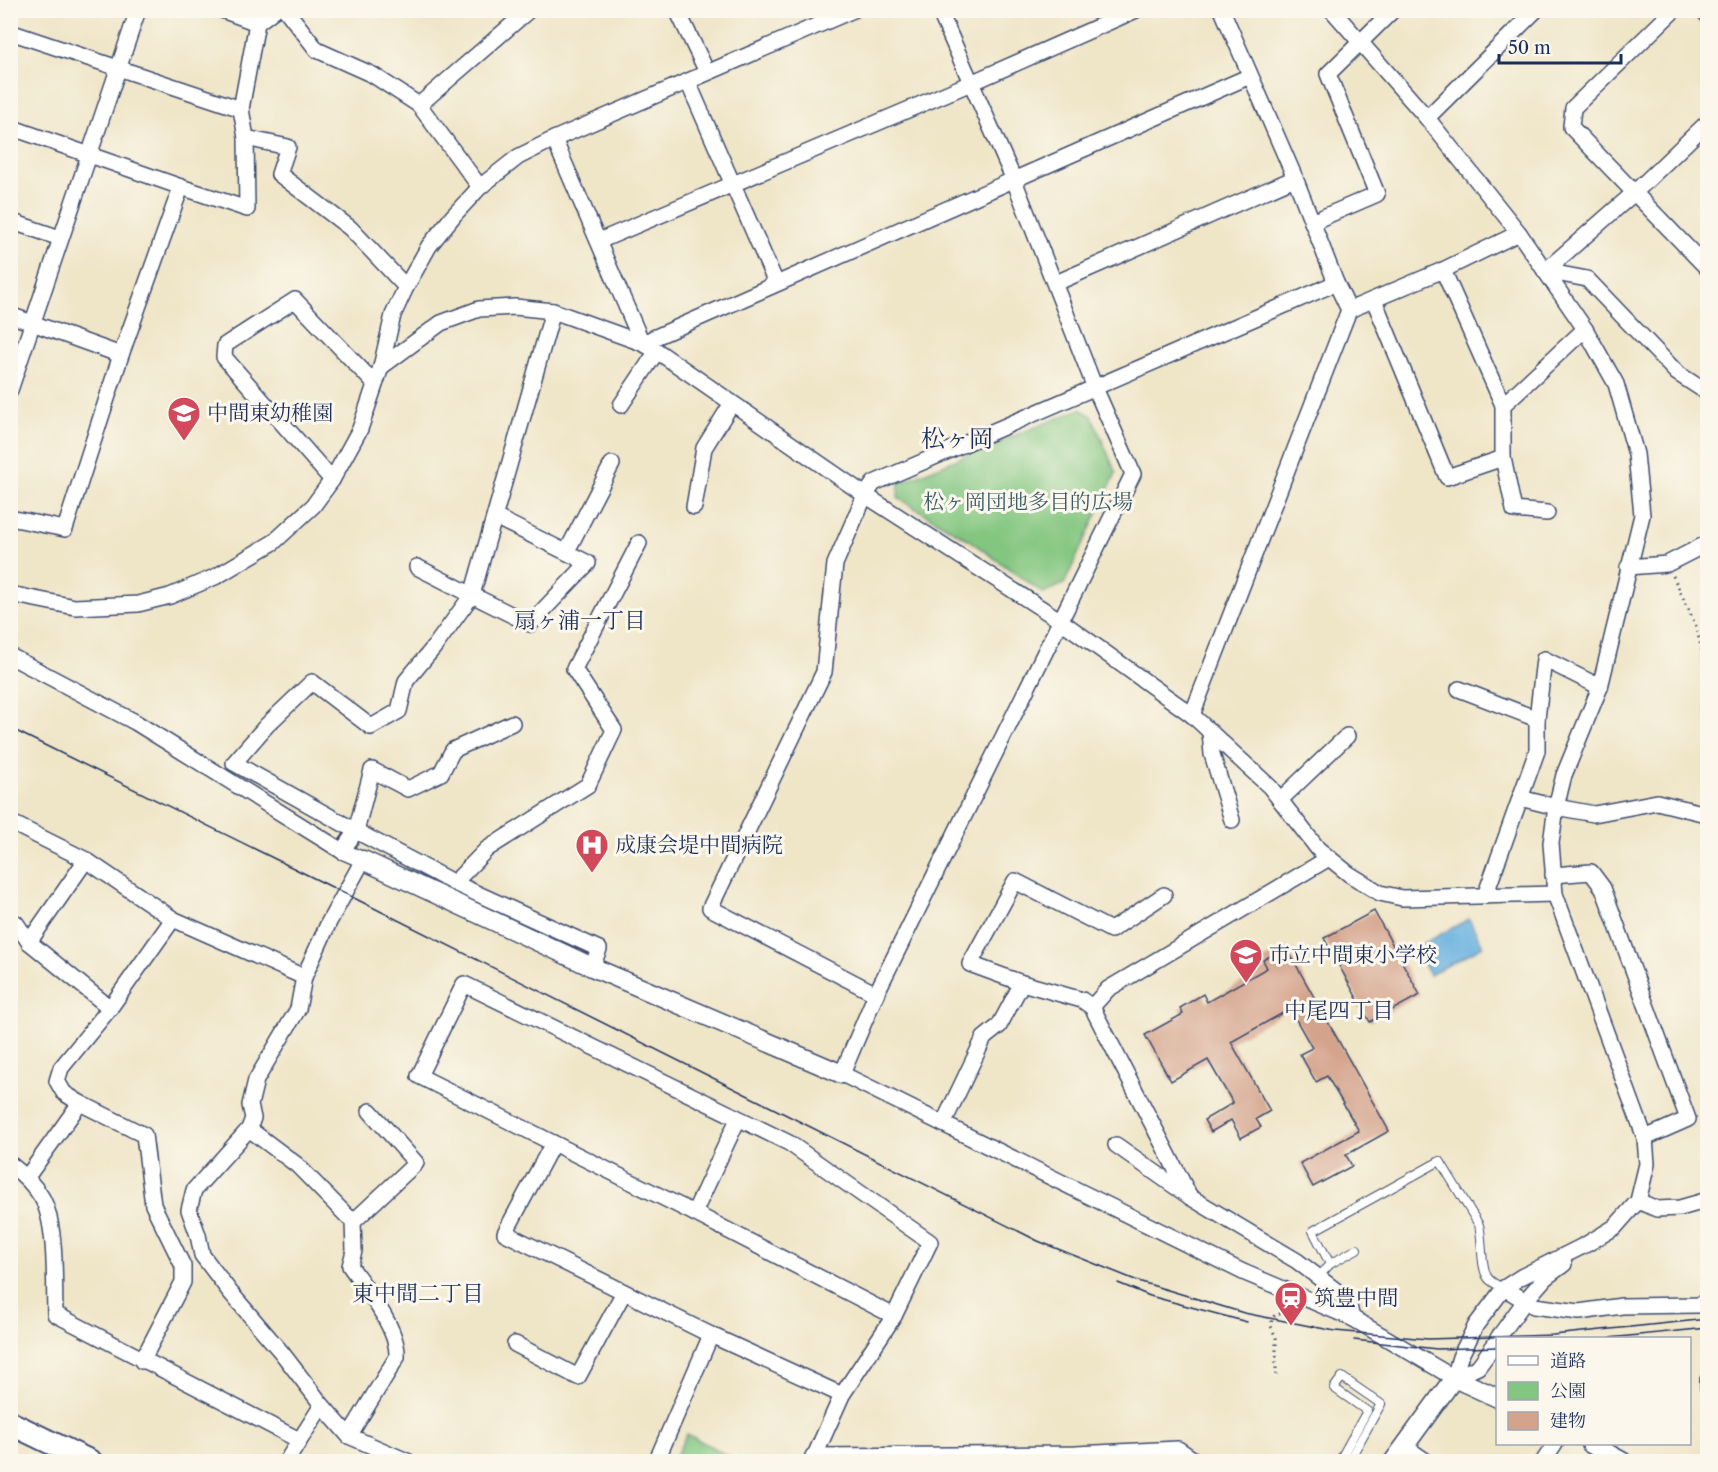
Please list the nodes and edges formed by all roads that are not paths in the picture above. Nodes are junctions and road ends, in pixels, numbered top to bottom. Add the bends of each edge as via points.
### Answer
1 (138, 10) edge
2 (222, 10) edge
3 (273, 10) edge
4 (286, 10) edge
5 (677, 10) edge
6 (811, 10) edge
7 (853, 10) edge
8 (939, 10) edge
9 (1136, 10) edge
10 (1222, 10) edge
11 (1332, 10) edge
12 (1393, 10) edge
13 (1536, 10) edge
14 (1674, 10) edge
15 (1702, 10) edge
16 (526, 11) edge
17 (1707, 16) edge
18 (257, 23) junction
19 (815, 26) junction
20 (10, 32) edge
21 (1360, 43) junction
22 (120, 69) junction
23 (707, 72) junction
24 (1250, 76) junction
25 (688, 82) junction
26 (971, 83) junction
27 (419, 105) junction
28 (241, 109) junction
29 (1427, 118) junction
30 (10, 127) edge
31 (1704, 131) edge
32 (246, 138) junction
33 (554, 140) junction
34 (91, 155) junction
35 (1295, 178) junction
36 (1014, 180) junction
37 (734, 183) junction
38 (181, 187) junction
39 (480, 187) junction
40 (1634, 193) junction
41 (10, 221) edge
42 (1312, 222) junction
43 (1519, 233) junction
44 (60, 238) junction
45 (599, 241) junction
46 (1707, 269) edge
47 (1443, 270) junction
48 (1545, 271) junction
49 (1056, 283) junction
50 (1336, 283) junction
51 (776, 284) junction
52 (406, 286) junction
53 (1374, 300) junction
54 (1349, 310) junction
55 (553, 311) junction
56 (10, 315) edge
57 (34, 322) junction
58 (1585, 328) junction
59 (642, 343) junction
60 (657, 351) junction
61 (121, 355) junction
62 (381, 367) junction
63 (375, 384) junction
64 (1095, 388) junction
65 (10, 390) edge
66 (1707, 393) edge
67 (732, 404) junction
68 (621, 405) dead end
69 (1503, 405) junction
70 (1503, 458) junction
71 (612, 464) dead end
72 (332, 480) junction
73 (865, 495) junction
74 (694, 507) dead end
75 (1547, 513) dead end
76 (495, 517) junction
77 (10, 518) edge
78 (639, 543) dead end
79 (1707, 543) edge
80 (567, 551) junction
81 (417, 567) dead end
82 (1628, 567) junction
83 (10, 594) edge
84 (472, 595) junction
85 (1061, 621) junction
86 (10, 656) edge
87 (1600, 687) junction
88 (1459, 689) dead end
89 (1192, 715) junction
90 (1537, 719) junction
91 (512, 723) dead end
92 (1210, 732) junction
93 (1347, 736) dead end
94 (1520, 798) junction
95 (1280, 800) junction
96 (1556, 807) junction
97 (1702, 813) road end
98 (1232, 820) dead end
99 (10, 822) edge
100 (356, 831) junction
101 (342, 851) junction
102 (1329, 858) junction
103 (86, 860) junction
104 (363, 860) junction
105 (1553, 875) junction
106 (454, 883) junction
107 (1556, 894) junction
108 (1164, 895) dead end
109 (1485, 896) junction
110 (173, 919) junction
111 (10, 920) edge
112 (29, 942) junction
113 (592, 968) junction
114 (304, 977) junction
115 (1022, 983) junction
116 (876, 994) junction
117 (1092, 1007) junction
118 (110, 1008) junction
119 (843, 1074) junction
120 (80, 1103) junction
121 (370, 1112) dead end
122 (738, 1119) junction
123 (944, 1124) junction
124 (249, 1130) junction
125 (1645, 1138) junction
126 (553, 1143) junction
127 (1116, 1145) dead end
128 (10, 1164) edge
129 (27, 1177) junction
130 (1190, 1197) junction
131 (1707, 1200) edge
132 (1638, 1201) junction
133 (694, 1213) junction
134 (353, 1222) junction
135 (1587, 1244) junction
136 (1357, 1249) dead end
137 (202, 1255) junction
138 (1330, 1264) junction
139 (183, 1266) junction
140 (1318, 1277) junction
141 (1504, 1288) junction
142 (624, 1292) junction
143 (1525, 1301) junction
144 (1707, 1301) edge
145 (894, 1316) junction
146 (1352, 1318) junction
147 (711, 1335) junction
148 (1499, 1337) edge
149 (1496, 1342) edge
150 (516, 1344) dead end
151 (142, 1360) junction
152 (1455, 1378) junction
153 (1707, 1380) edge
154 (1707, 1388) edge
155 (842, 1395) junction
156 (1496, 1398) edge
157 (322, 1405) junction
158 (10, 1423) edge
159 (349, 1436) junction
160 (299, 1440) junction
161 (1555, 1445) edge
162 (1595, 1445) edge
163 (1404, 1446) junction
164 (1076, 1458) edge
165 (812, 1459) edge
166 (91, 1461) edge
167 (286, 1461) edge
168 (409, 1461) edge
169 (656, 1461) edge
170 (1197, 1461) edge
171 (1342, 1461) edge
172 (1358, 1461) edge
173 (1393, 1461) edge
174 (1427, 1461) edge
175 (1544, 1461) edge
176 (1623, 1461) edge

1 - 22 street
2 - 18 street
3 - 18 street
4 - 27 street via 316,50 373,75
5 - 23 street
6 - 19 street
7 - 19 street
8 - 26 street
9 - 26 street
10 - 24 street
11 - 21 street
12 - 21 street
13 - 29 street
14 - 40 street via 1573,108 1571,127
15 - 17 street
16 - 27 street
18 - 28 street
19 - 23 street
20 - 22 street
21 - 29 street
21 - 42 street via 1328,74 1377,194
22 - 28 street
22 - 34 street
23 - 25 street
24 - 35 street
24 - 36 street
25 - 33 street
25 - 37 street
26 - 36 street
26 - 37 street
27 - 39 street
28 - 32 street
29 - 43 street
30 - 34 street
31 - 40 street
32 - 38 street via 247,209
32 - 52 street via 288,147 279,174 350,228
33 - 39 street via 518,157
33 - 45 street
34 - 38 street
34 - 44 street
35 - 42 street
35 - 49 street
36 - 49 street
36 - 51 street
37 - 45 street
37 - 51 street
38 - 61 street
39 - 52 street via 429,246
40 - 46 street
40 - 48 street
41 - 44 street
42 - 50 street
43 - 47 street
43 - 48 street
44 - 57 street
45 - 59 street
47 - 53 street
47 - 69 street
48 - 58 street
48 - 66 street via 1587,279 1677,373
49 - 64 street
50 - 54 street
50 - 64 street
51 - 59 street
52 - 62 street via 393,315
53 - 54 street
53 - 70 street via 1447,477
54 - 89 street
55 - 59 street
55 - 62 street via 479,309 441,323
55 - 76 street
56 - 57 street
57 - 61 street
57 - 65 street
58 - 69 street
58 - 82 street via 1616,384 1636,454 1642,515
59 - 60 street
60 - 67 street
60 - 68 street
61 - 77 street via 65,529
62 - 63 street
63 - 72 street via 360,429
63 - 72 street via 295,300 225,345 224,357
64 - 73 street via 874,483
64 - 85 street via 1132,474
67 - 73 street
67 - 74 street via 704,448
69 - 70 street
70 - 75 street via 1514,510
71 - 80 street
72 - 83 street via 313,506 274,542 217,576 170,596 138,604 75,607
73 - 85 street
73 - 116 street via 835,564 824,672 710,908
76 - 80 street
76 - 84 street
78 - 106 street via 574,669 614,730 588,785 487,849
79 - 82 street via 1667,564
80 - 84 street via 588,563 530,624
81 - 84 street
82 - 87 street
84 - 100 street via 406,681 399,711 371,727 312,682 234,763
85 - 89 street
85 - 116 street
86 - 101 street via 135,722
87 - 90 street via 1544,659
87 - 96 street via 1564,776
88 - 90 street
89 - 92 street
90 - 94 street via 1537,751
91 - 100 street via 453,750 441,773 408,789 372,770
92 - 95 street
92 - 98 street via 1212,754
93 - 95 street
94 - 96 street
94 - 109 street
95 - 102 street
96 - 97 street via 1594,814 1657,802
96 - 105 street via 1551,843
99 - 103 street
100 - 101 street
100 - 106 street
101 - 104 street
102 - 109 street via 1380,892 1402,898
102 - 117 street via 1108,989
103 - 110 street
103 - 112 street
104 - 113 street
104 - 114 street
105 - 107 street
105 - 125 street via 1591,873 1603,888 1689,1119
106 - 113 street via 599,950
107 - 109 street
107 - 125 street
108 - 115 street via 1111,930 1015,881 970,964
110 - 114 street
110 - 118 street
111 - 112 street
112 - 118 street
113 - 119 street
114 - 124 street via 298,1010 256,1080
115 - 117 street via 1082,1000
115 - 123 street via 999,1026 984,1038
116 - 119 street
117 - 130 street
118 - 120 street via 61,1068 57,1081 64,1093
119 - 123 street
120 - 129 street
120 - 139 street via 144,1135 153,1205
121 - 134 street via 416,1163
122 - 126 street via 464,984 419,1076
122 - 133 street
122 - 145 street via 789,1143 930,1242
123 - 146 street via 1243,1272
124 - 134 street via 297,1165
124 - 137 street via 194,1190 189,1210
125 - 132 street via 1647,1164
126 - 133 street
126 - 142 street via 505,1233
127 - 130 street
128 - 129 street
129 - 151 street via 51,1220 55,1314
130 - 140 street
131 - 132 street via 1680,1208 1657,1209
132 - 135 street via 1615,1227
133 - 145 street
134 - 159 street via 350,1266 394,1333 398,1346 397,1356
135 - 141 street
135 - 143 street via 1545,1278
136 - 138 lane
137 - 139 street
137 - 157 street
138 - 140 lane
138 - 141 lane via 1313,1231 1440,1161 1479,1225 1488,1278
139 - 151 street via 183,1282
140 - 146 street via 1347,1299
141 - 143 street
141 - 152 street via 1476,1325 1460,1357
142 - 147 street
142 - 150 street via 578,1377
143 - 144 street via 1534,1306 1579,1312 1622,1306 1698,1305
143 - 148 street
145 - 155 street
146 - 152 street
147 - 155 street
147 - 169 street
149 - 152 street via 1478,1367
151 - 160 street
152 - 156 street
152 - 163 street
153 - 154 street
155 - 165 street
157 - 159 street
157 - 160 street
158 - 166 main road
159 - 168 street
160 - 167 street
161 - 175 street
162 - 176 street
163 - 173 street
163 - 174 street
164 - 165 street
164 - 170 street via 1178,1449
171 - 172 lane via 1367,1411 1334,1388 1342,1377 1381,1404 1351,1457

